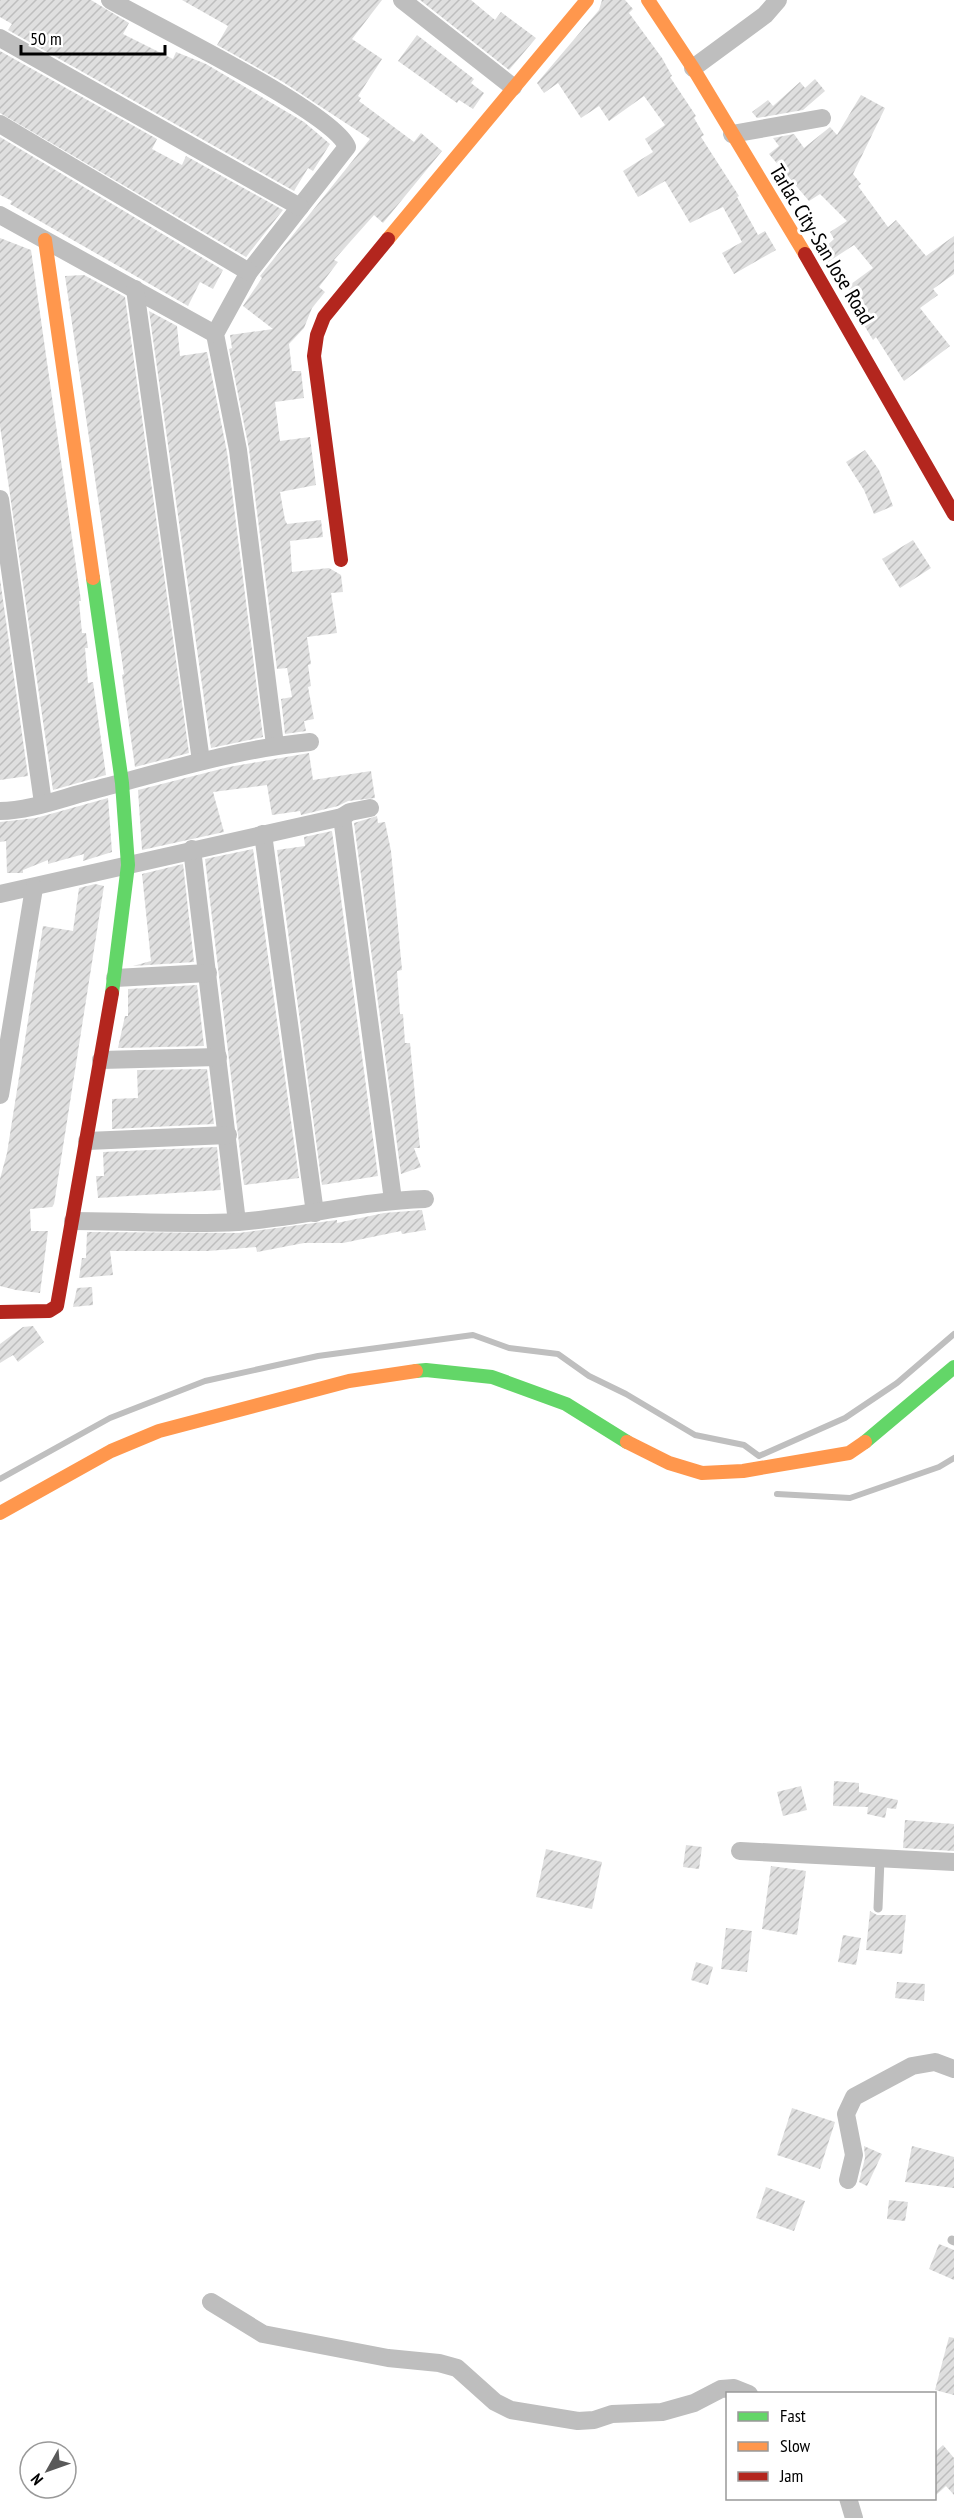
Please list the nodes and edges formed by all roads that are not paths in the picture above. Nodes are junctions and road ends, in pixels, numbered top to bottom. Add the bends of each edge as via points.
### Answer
1 (110, 0) edge
2 (402, 0) edge
3 (587, 0) edge
4 (648, 0) edge
5 (778, 0) edge
6 (0, 38) edge
7 (693, 68) junction
8 (513, 87) junction
9 (822, 118) dead end
10 (0, 124) edge
11 (732, 134) junction
12 (300, 207) junction
13 (0, 215) edge
14 (45, 240) junction
15 (249, 272) junction
16 (135, 289) junction
17 (216, 334) junction
18 (0, 499) edge
19 (954, 514) edge
20 (341, 560) dead end
21 (310, 742) dead end
22 (275, 745) junction
23 (201, 761) junction
24 (122, 783) junction
25 (43, 803) junction
26 (370, 808) dead end
27 (0, 811) edge
28 (342, 817) junction
29 (263, 834) junction
30 (192, 849) junction
31 (128, 865) junction
32 (34, 888) junction
33 (0, 894) edge
34 (208, 973) junction
35 (115, 978) junction
36 (218, 1057) junction
37 (101, 1060) junction
38 (0, 1095) edge
39 (228, 1135) junction
40 (87, 1141) junction
41 (424, 1199) dead end
42 (393, 1200) junction
43 (315, 1214) junction
44 (73, 1221) junction
45 (237, 1222) junction
46 (6, 1312) edge
47 (0, 1326) edge
48 (954, 1367) edge
49 (0, 1513) edge
50 (740, 1851) dead end
51 (880, 1859) junction
52 (954, 1862) edge
53 (878, 1908) dead end
54 (954, 2069) edge
55 (848, 2180) dead end
56 (211, 2302) dead end
57 (744, 2392) edge
58 (848, 2500) edge
59 (855, 2518) edge

1 - 12 street via 202,48 322,121 341,137 346,147 342,156
2 - 8 street
3 - 8 street
4 - 7 street, Tarlac City-San Jose Road
5 - 7 street via 765,15
6 - 12 street
7 - 11 street, Tarlac City-San Jose Road
8 - 20 street via 324,317 317,335 314,356
9 - 11 street
10 - 15 street
11 - 19 street, Tarlac City-San Jose Road via 823,283
12 - 15 street
13 - 14 street
14 - 16 street
14 - 24 street
15 - 17 street
16 - 17 street
16 - 23 street
17 - 22 street via 238,450
18 - 25 street
21 - 22 street
22 - 23 street
23 - 24 street
24 - 25 street
24 - 31 street
25 - 27 street
26 - 28 street
28 - 29 street
28 - 42 street
29 - 30 street
29 - 43 street
30 - 31 street
30 - 34 street
31 - 32 street
31 - 35 street
32 - 33 street
32 - 38 street
34 - 35 street
34 - 36 street
35 - 37 street
36 - 37 street
36 - 39 street
37 - 40 street
39 - 40 street
39 - 45 street
40 - 44 street
41 - 42 street
42 - 43 street
43 - 45 street
44 - 45 street
44 - 46 street via 57,1306 50,1311
46 - 47 street
48 - 49 street via 849,1453 743,1471 702,1473 669,1463 629,1443 566,1404 492,1377 426,1370 349,1382 159,1431 111,1451
50 - 51 street
51 - 52 street
51 - 53 lane
54 - 55 street via 935,2062 912,2066 854,2097 846,2114 854,2155
56 - 57 street via 263,2334 457,2368 495,2402 511,2410 594,2420 612,2414 662,2412 694,2403 722,2389
58 - 59 street

